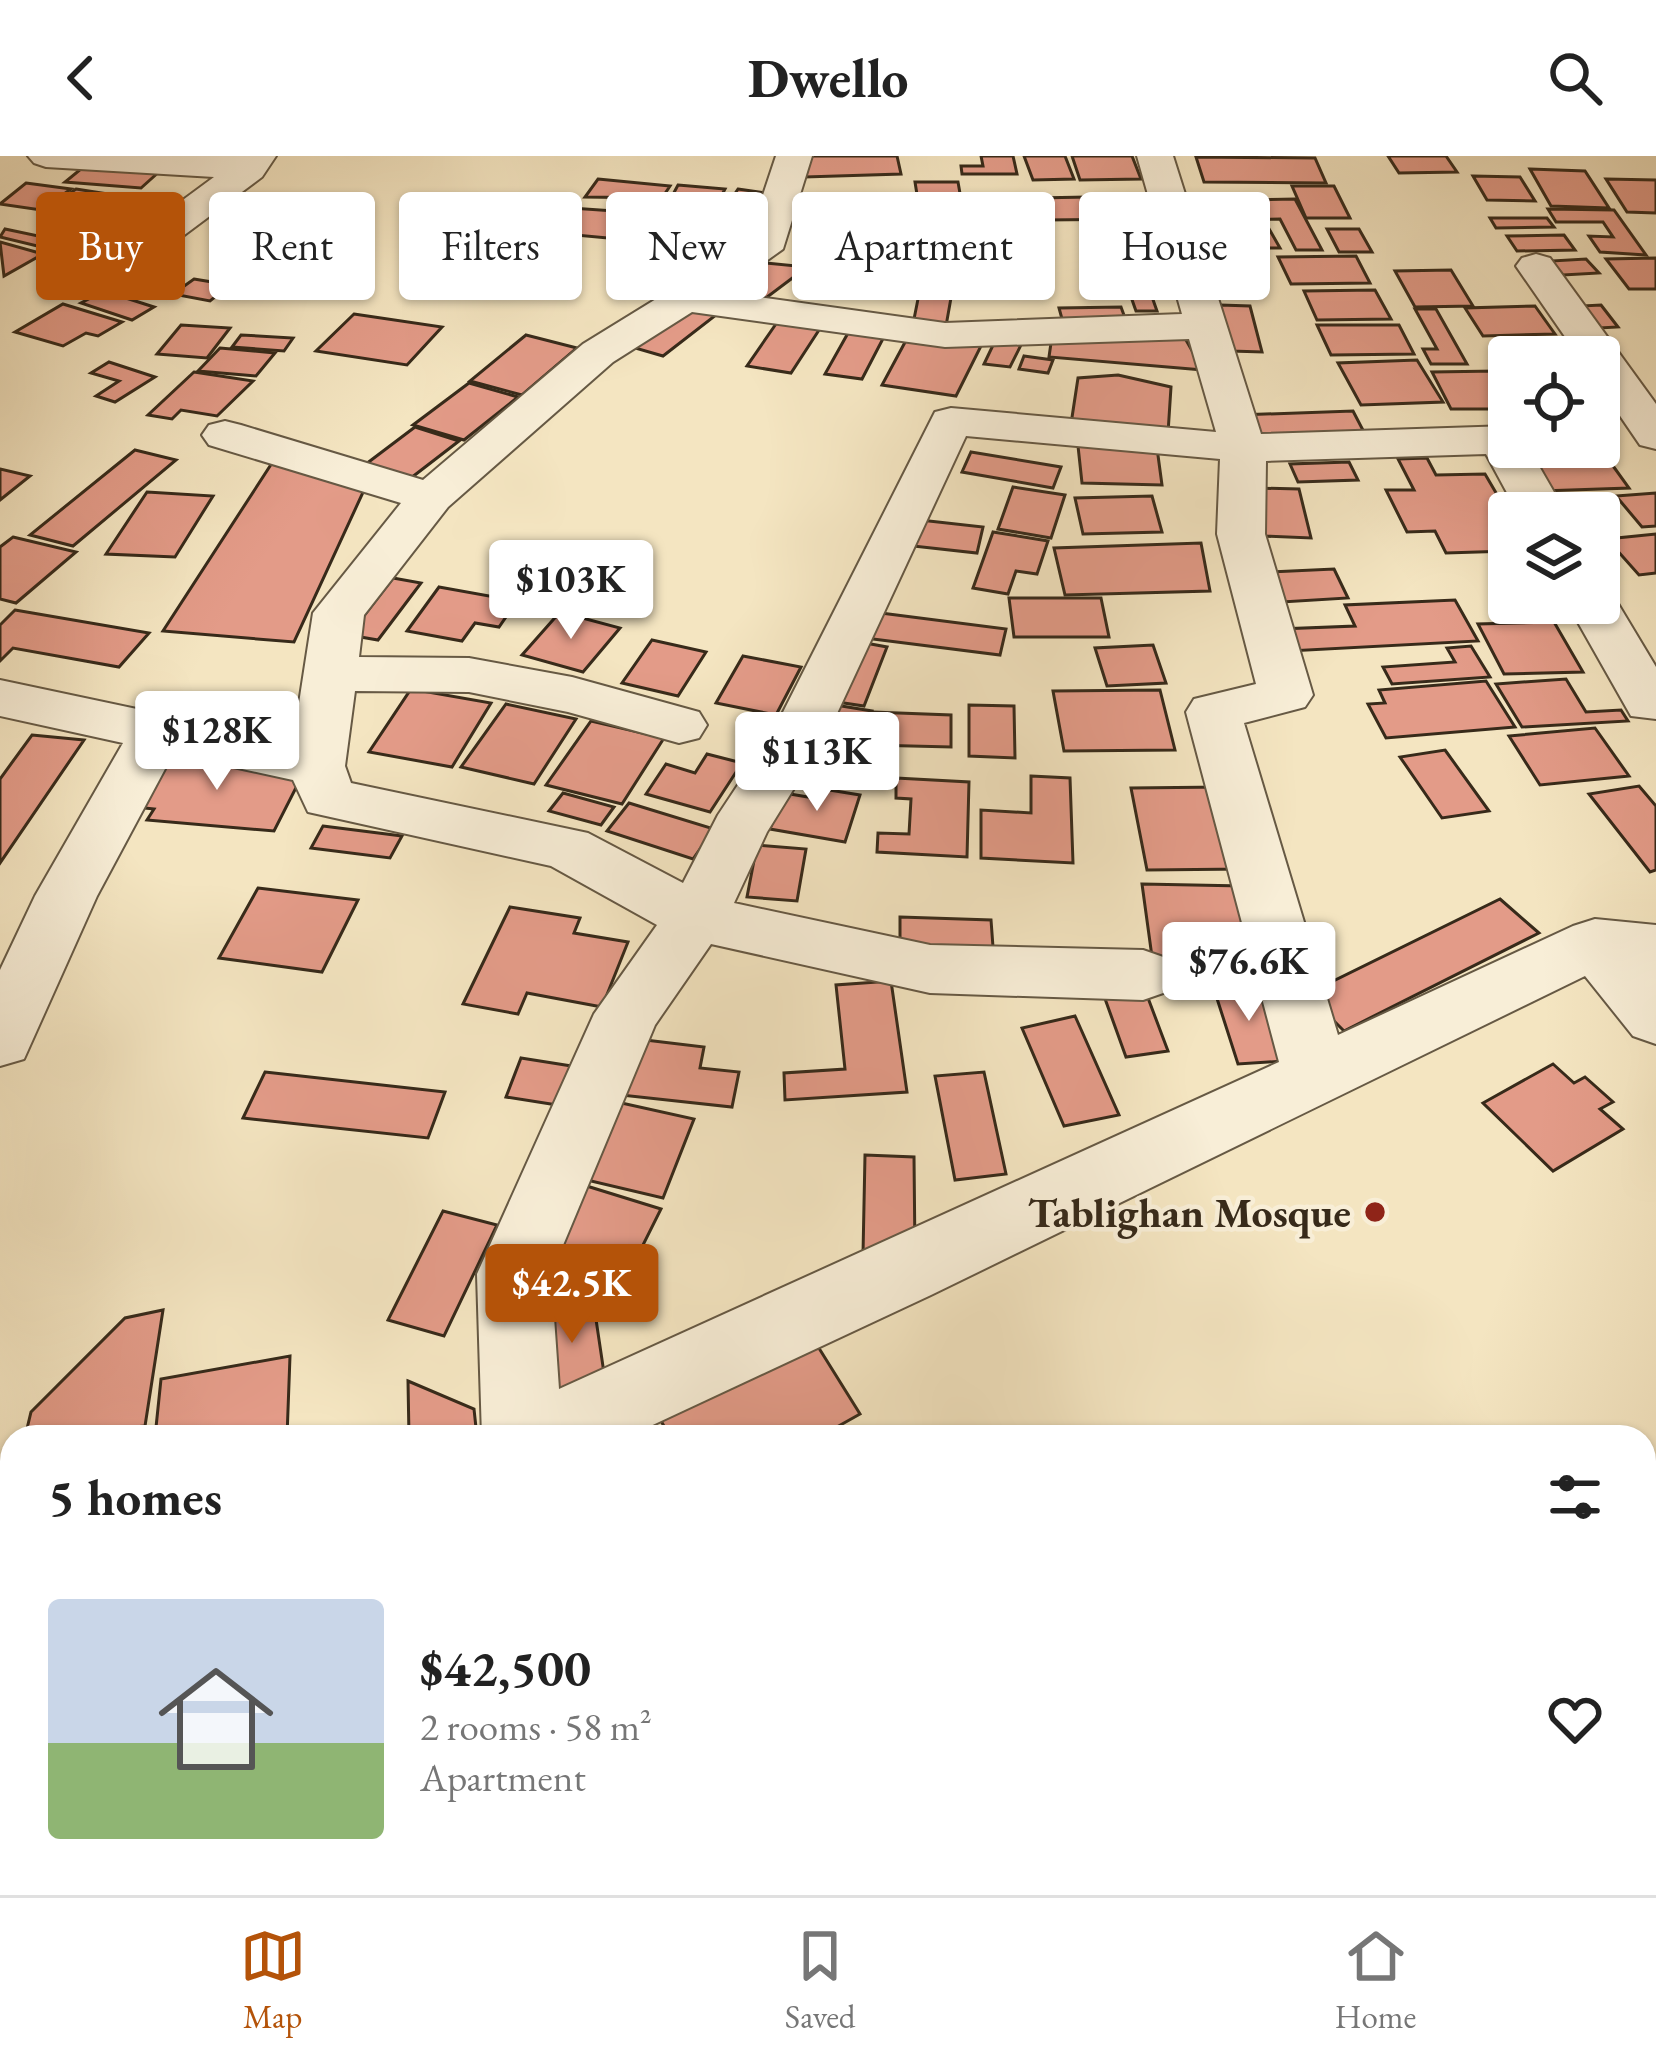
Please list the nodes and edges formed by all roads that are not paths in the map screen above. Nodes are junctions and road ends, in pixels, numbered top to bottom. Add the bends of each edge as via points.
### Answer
1 (46, 156) edge
2 (794, 156) edge
3 (1156, 156) edge
4 (253, 163) edge
5 (185, 215) edge
6 (768, 237) edge
7 (1536, 266) dead end
8 (677, 300) edge
9 (694, 300) edge
10 (1207, 326) junction
11 (989, 334) junction
12 (951, 421) junction
13 (225, 435) dead end
14 (1656, 435) edge
15 (1620, 436) edge
16 (1488, 441) edge
17 (1243, 448) junction
18 (431, 497) junction
19 (1605, 624) edge
20 (333, 674) junction
21 (0, 698) edge
22 (1650, 703) dead end
23 (679, 725) dead end
24 (159, 729) junction
25 (317, 766) junction
26 (696, 918) junction
27 (1625, 946) edge
28 (1143, 975) dead end
29 (1656, 1018) edge
30 (0, 1040) edge
31 (1316, 1075) junction
32 (521, 1425) edge
33 (566, 1425) edge

1 - 4 street
2 - 6 street
3 - 10 street
4 - 5 street
7 - 14 street
8 - 18 street via 598,353
9 - 11 street via 944,335
10 - 11 street
10 - 17 street
11 - 12 street
12 - 17 street
12 - 26 street via 799,735
13 - 18 street
14 - 15 street
16 - 17 street
17 - 31 street via 1240,534 1286,695 1213,712
18 - 20 street via 339,614
19 - 22 street
20 - 23 street via 469,675
20 - 25 street
21 - 24 street
24 - 25 street
24 - 30 street via 66,896
25 - 26 street via 328,798 567,848
26 - 28 street via 929,969
26 - 32 street via 627,1014 514,1274
27 - 29 street
27 - 31 street
31 - 33 street

